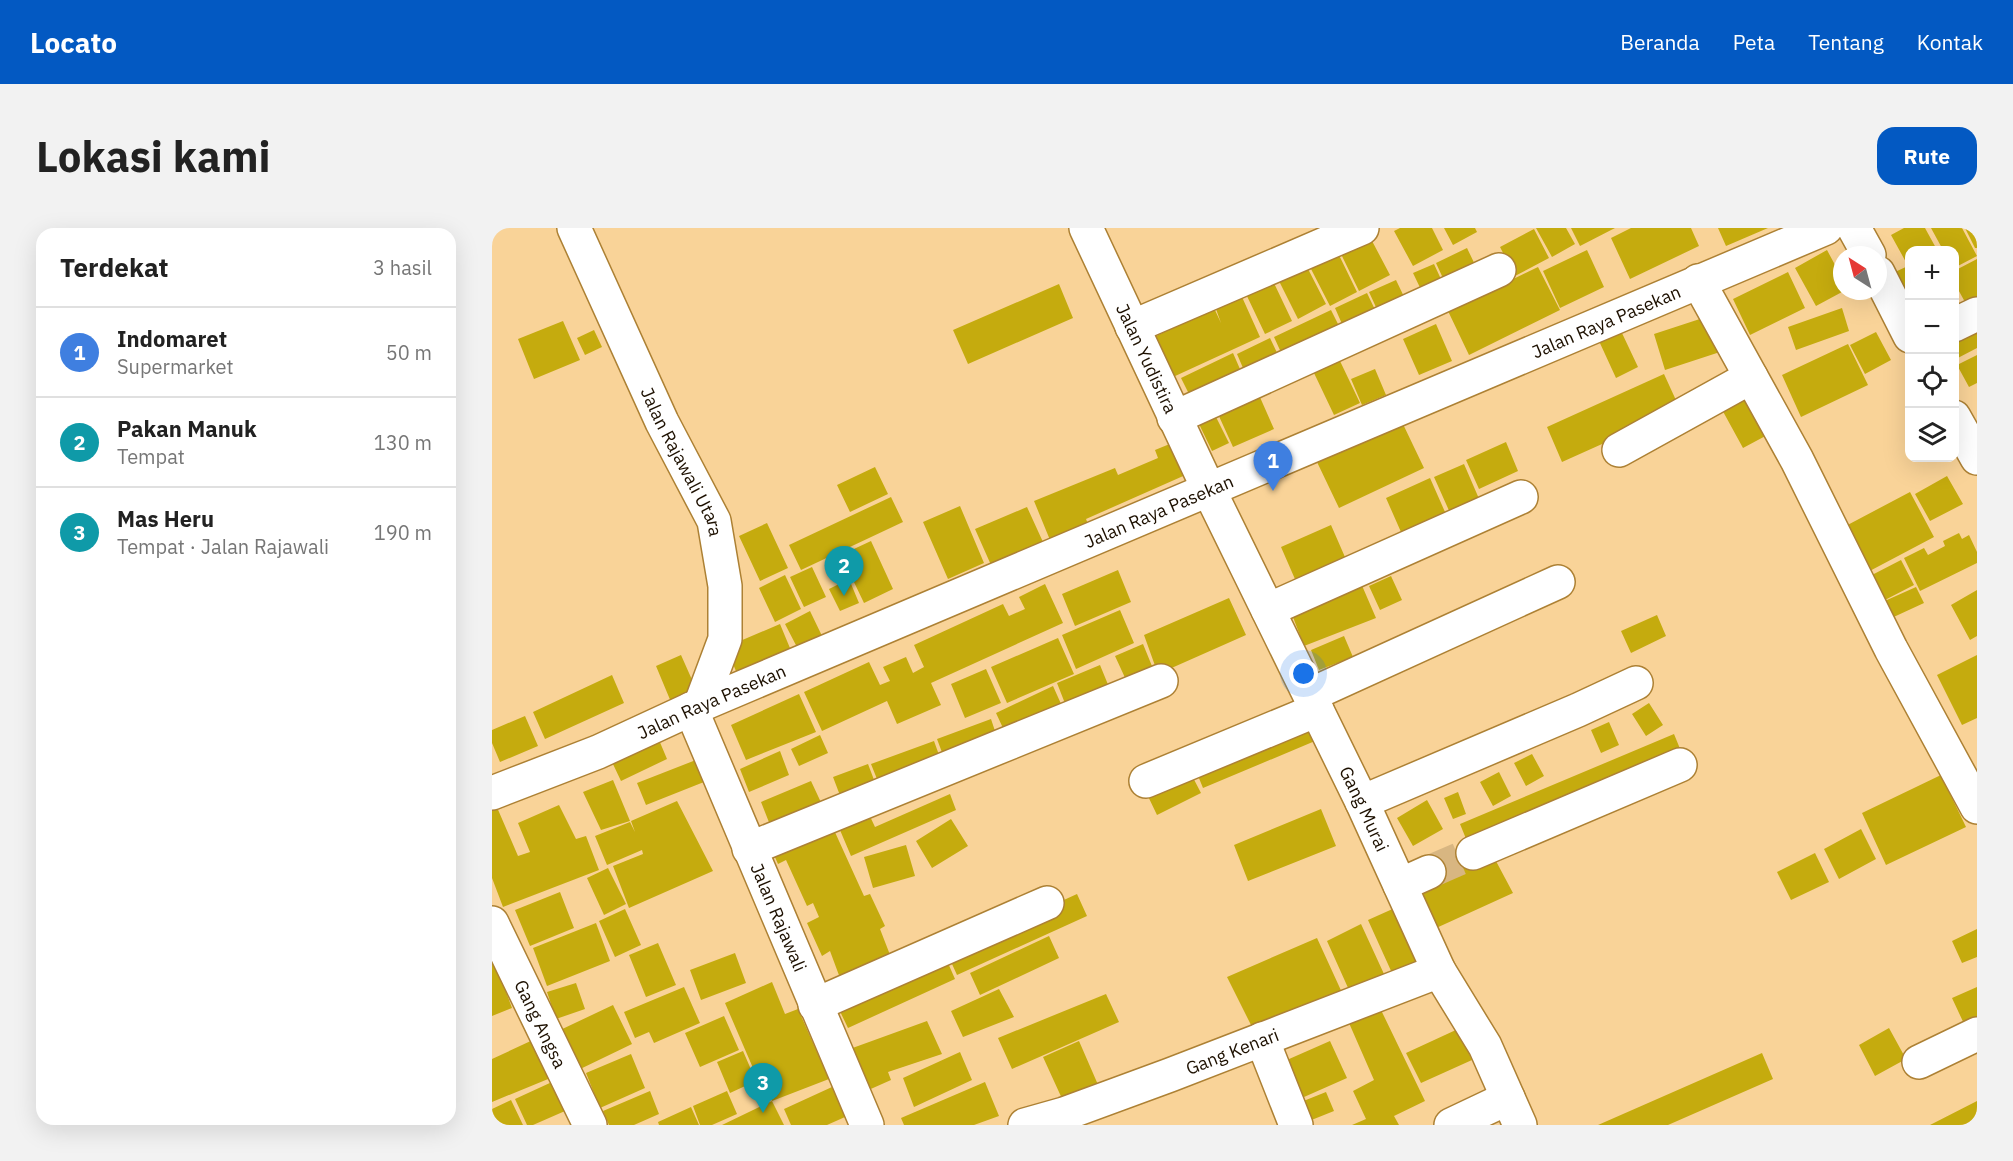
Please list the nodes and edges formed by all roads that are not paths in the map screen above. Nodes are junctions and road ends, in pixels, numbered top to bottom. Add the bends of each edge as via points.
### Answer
1 (574, 228) edge
2 (1086, 228) edge
3 (1362, 228) edge
4 (1826, 228) edge
5 (1499, 270) dead end
6 (1698, 281) junction
7 (1887, 291) edge
8 (1977, 314) edge
9 (1959, 323) edge
10 (1905, 326) edge
11 (1132, 327) junction
12 (1751, 377) junction
13 (1174, 418) junction
14 (1959, 426) edge
15 (1619, 450) dead end
16 (1977, 458) edge
17 (1209, 490) junction
18 (1521, 497) dead end
19 (1558, 582) dead end
20 (1268, 610) junction
21 (1161, 681) dead end
22 (1636, 683) dead end
23 (1313, 703) junction
24 (695, 708) junction
25 (1680, 765) dead end
26 (1146, 781) dead end
27 (492, 793) edge
28 (1362, 802) junction
29 (1977, 807) edge
30 (749, 849) junction
31 (1473, 853) tunnel mouth
32 (1047, 903) dead end
33 (492, 924) edge
34 (1439, 971) junction
35 (815, 1005) junction
36 (1977, 1034) edge
37 (1262, 1039) junction
38 (1919, 1062) dead end
39 (1514, 1112) edge
40 (861, 1123) edge
41 (590, 1125) edge
42 (1025, 1125) edge
43 (1296, 1125) edge
44 (1451, 1125) edge

1 - 24 street, Jalan Rajawali Utara via 662,422 714,521 725,586 725,639
2 - 11 street, Jalan Yudistira
3 - 11 street
4 - 6 street, Jalan Raya Pasekan
5 - 13 street
6 - 12 street
6 - 17 street, Jalan Raya Pasekan
7 - 10 street
8 - 9 street
11 - 13 street, Jalan Yudistira
12 - 15 street
12 - 29 street
13 - 17 street, Jalan Yudistira
14 - 16 street
17 - 20 street, Gang Murai
17 - 24 street, Jalan Raya Pasekan
18 - 20 street
19 - 23 street
20 - 23 street, Gang Murai
21 - 30 street
22 - 28 street
23 - 26 street
23 - 28 street, Gang Murai
24 - 27 street, Jalan Raya Pasekan via 598,752
24 - 30 street, Jalan Rajawali
25 - 31 street
28 - 34 street, Gang Murai via 1415,878
30 - 35 street, Jalan Rajawali
32 - 35 street
33 - 41 street, Gang Angsa
34 - 37 street, Gang Kenari
34 - 39 street, Gang Murai via 1485,1046
35 - 40 street, Jalan Rajawali
36 - 38 street
37 - 42 street, Gang Kenari
37 - 43 street
39 - 44 street

